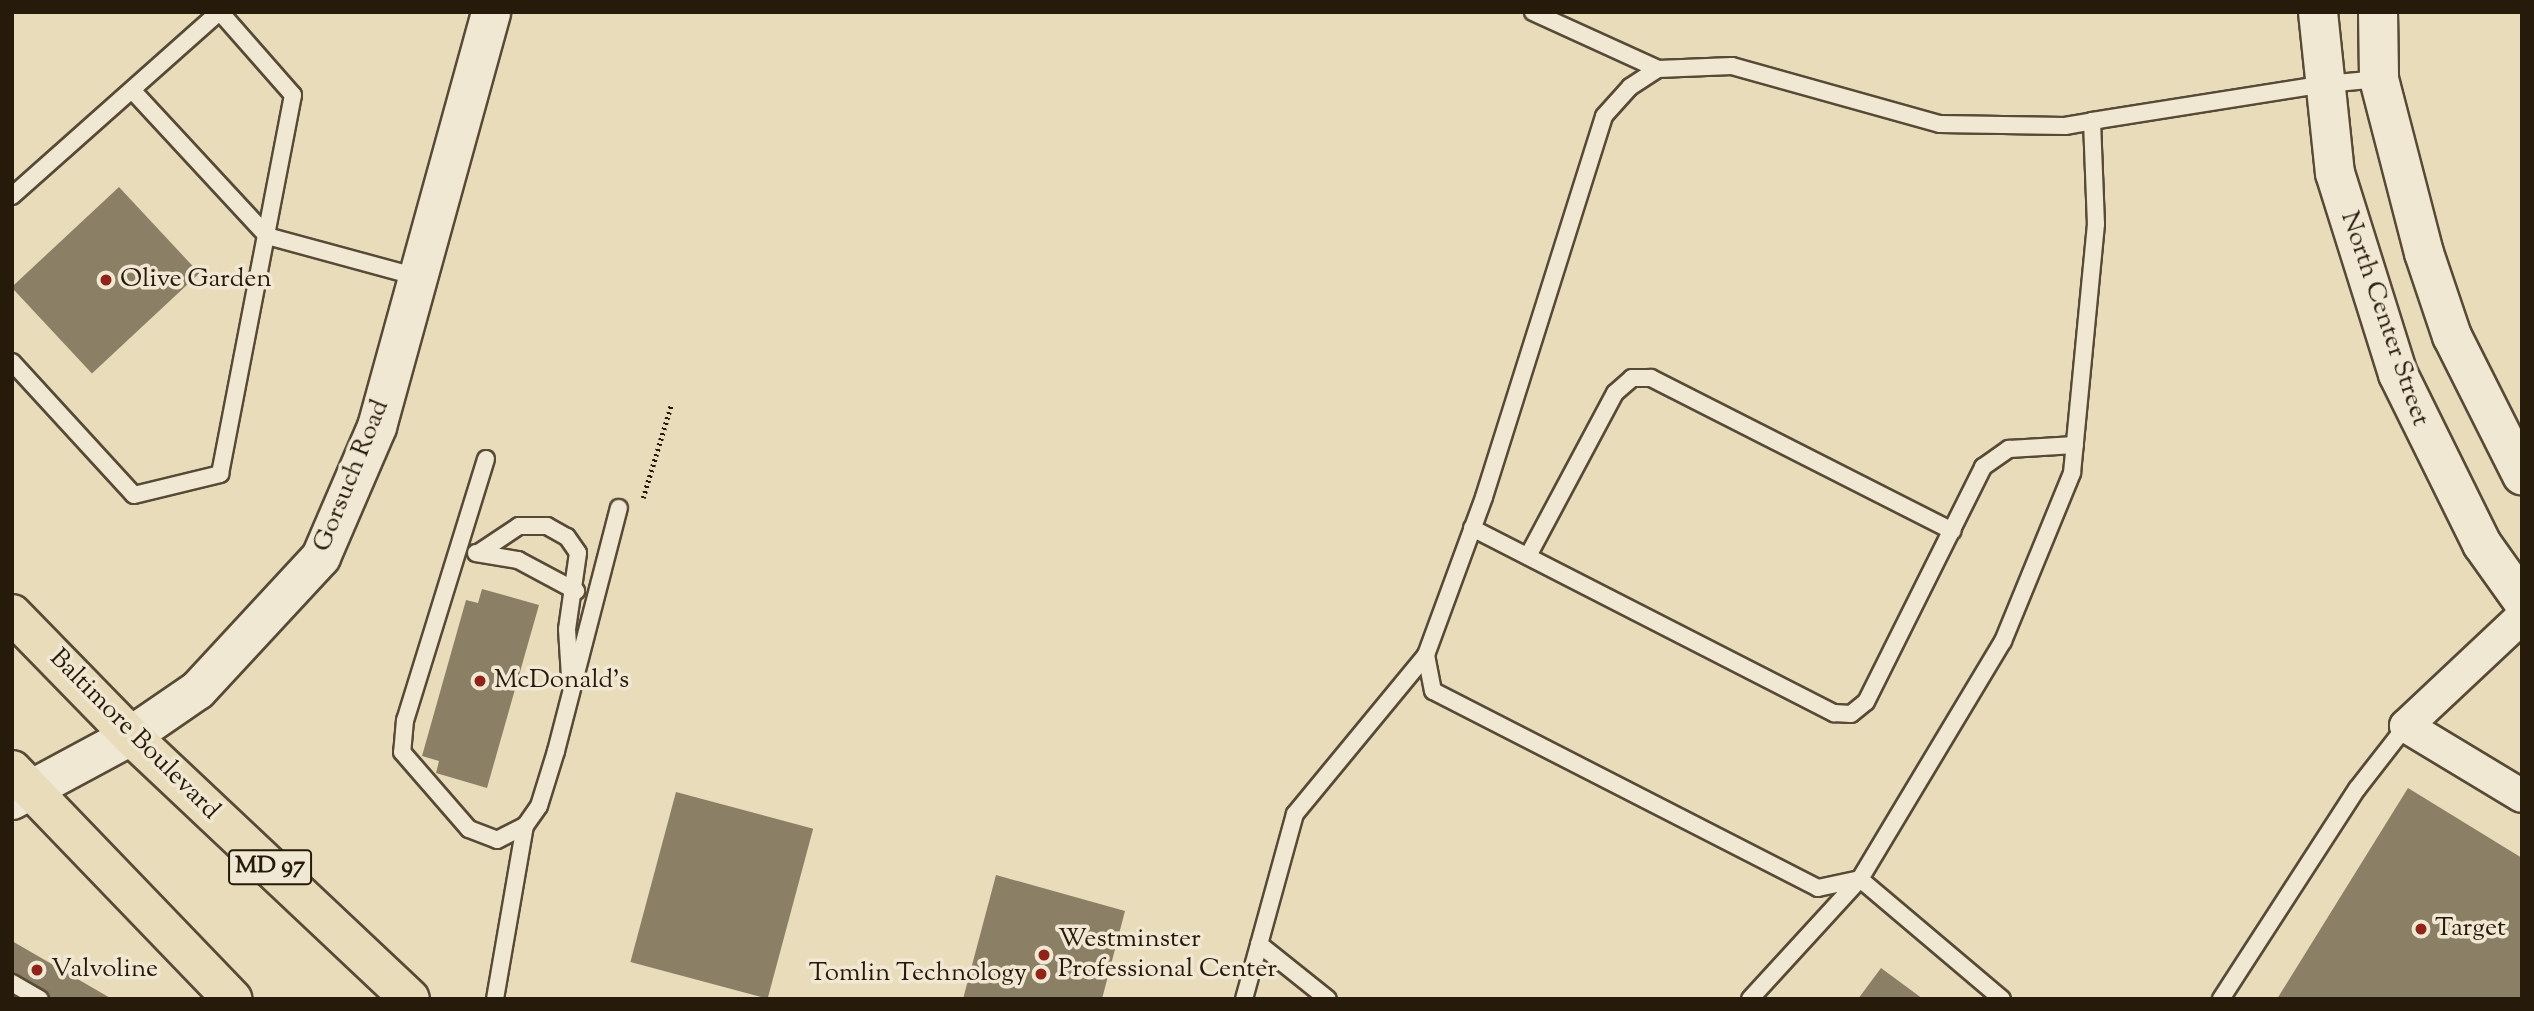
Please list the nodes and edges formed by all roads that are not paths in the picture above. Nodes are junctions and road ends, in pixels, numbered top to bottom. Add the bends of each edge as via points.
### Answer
1 (219, 12) edge
2 (491, 12) edge
3 (1533, 12) edge
4 (2318, 12) edge
5 (2378, 12) edge
6 (1658, 69) junction
7 (2379, 79) junction
8 (2326, 84) junction
9 (132, 90) junction
10 (2092, 121) junction
11 (12, 196) edge
12 (267, 236) junction
13 (418, 277) junction
14 (12, 362) edge
15 (2075, 445) junction
16 (486, 459) dead end
17 (2522, 475) edge
18 (619, 508) dead end
19 (1472, 528) junction
20 (1952, 531) junction
21 (480, 552) junction
22 (1528, 556) junction
23 (456, 557) junction
24 (576, 591) junction
25 (2522, 600) edge
26 (12, 614) edge
27 (2522, 617) edge
28 (1426, 655) junction
29 (570, 690) junction
30 (2406, 726) junction
31 (131, 736) junction
32 (18, 787) edge
33 (2522, 796) edge
34 (525, 826) junction
35 (1860, 878) junction
36 (1259, 944) junction
37 (12, 983) edge
38 (40, 999) edge
39 (232, 999) edge
40 (410, 999) edge
41 (495, 999) edge
42 (1244, 999) edge
43 (1328, 999) edge
44 (1750, 999) edge
45 (2002, 999) edge
46 (2221, 999) edge

1 - 9 lane
1 - 12 lane via 293,95
2 - 13 street, Gorsuch Road
3 - 6 lane
4 - 8 street, North Center Street
5 - 7 street
6 - 10 lane via 1731,66 1940,124
6 - 19 lane via 1604,116
7 - 8 lane
7 - 17 street via 2452,336
8 - 10 lane
8 - 25 street, North Center Street via 2335,173 2398,373 2482,544
9 - 11 lane
9 - 12 lane
10 - 15 lane via 2096,224
12 - 13 lane
12 - 14 lane via 220,474 134,495
13 - 31 street, Gorsuch Road via 377,427 321,557 198,690
15 - 20 lane via 2009,449 1983,467
15 - 35 lane via 2072,473 2003,641
16 - 23 lane
18 - 29 lane
19 - 22 lane
19 - 28 lane
20 - 22 lane via 1651,379 1632,379 1615,393
20 - 22 lane via 1866,702 1851,714 1834,713
21 - 23 lane
21 - 24 lane via 518,560
21 - 24 lane via 519,526 547,526 566,537 578,553
23 - 34 lane via 405,720 402,752 469,829 497,840
24 - 29 lane via 568,629
26 - 31 highway, Baltimore Boulevard / MD 97
27 - 30 street
28 - 35 lane via 1433,691 1818,888
28 - 36 lane via 1295,814
29 - 34 lane via 539,806
30 - 33 street
30 - 46 lane via 2357,789
31 - 32 street, Gorsuch Road
31 - 40 highway, Baltimore Boulevard / MD 97
32 - 39 highway
34 - 41 lane
35 - 44 lane
35 - 45 lane
36 - 42 lane
36 - 43 lane
37 - 38 lane

